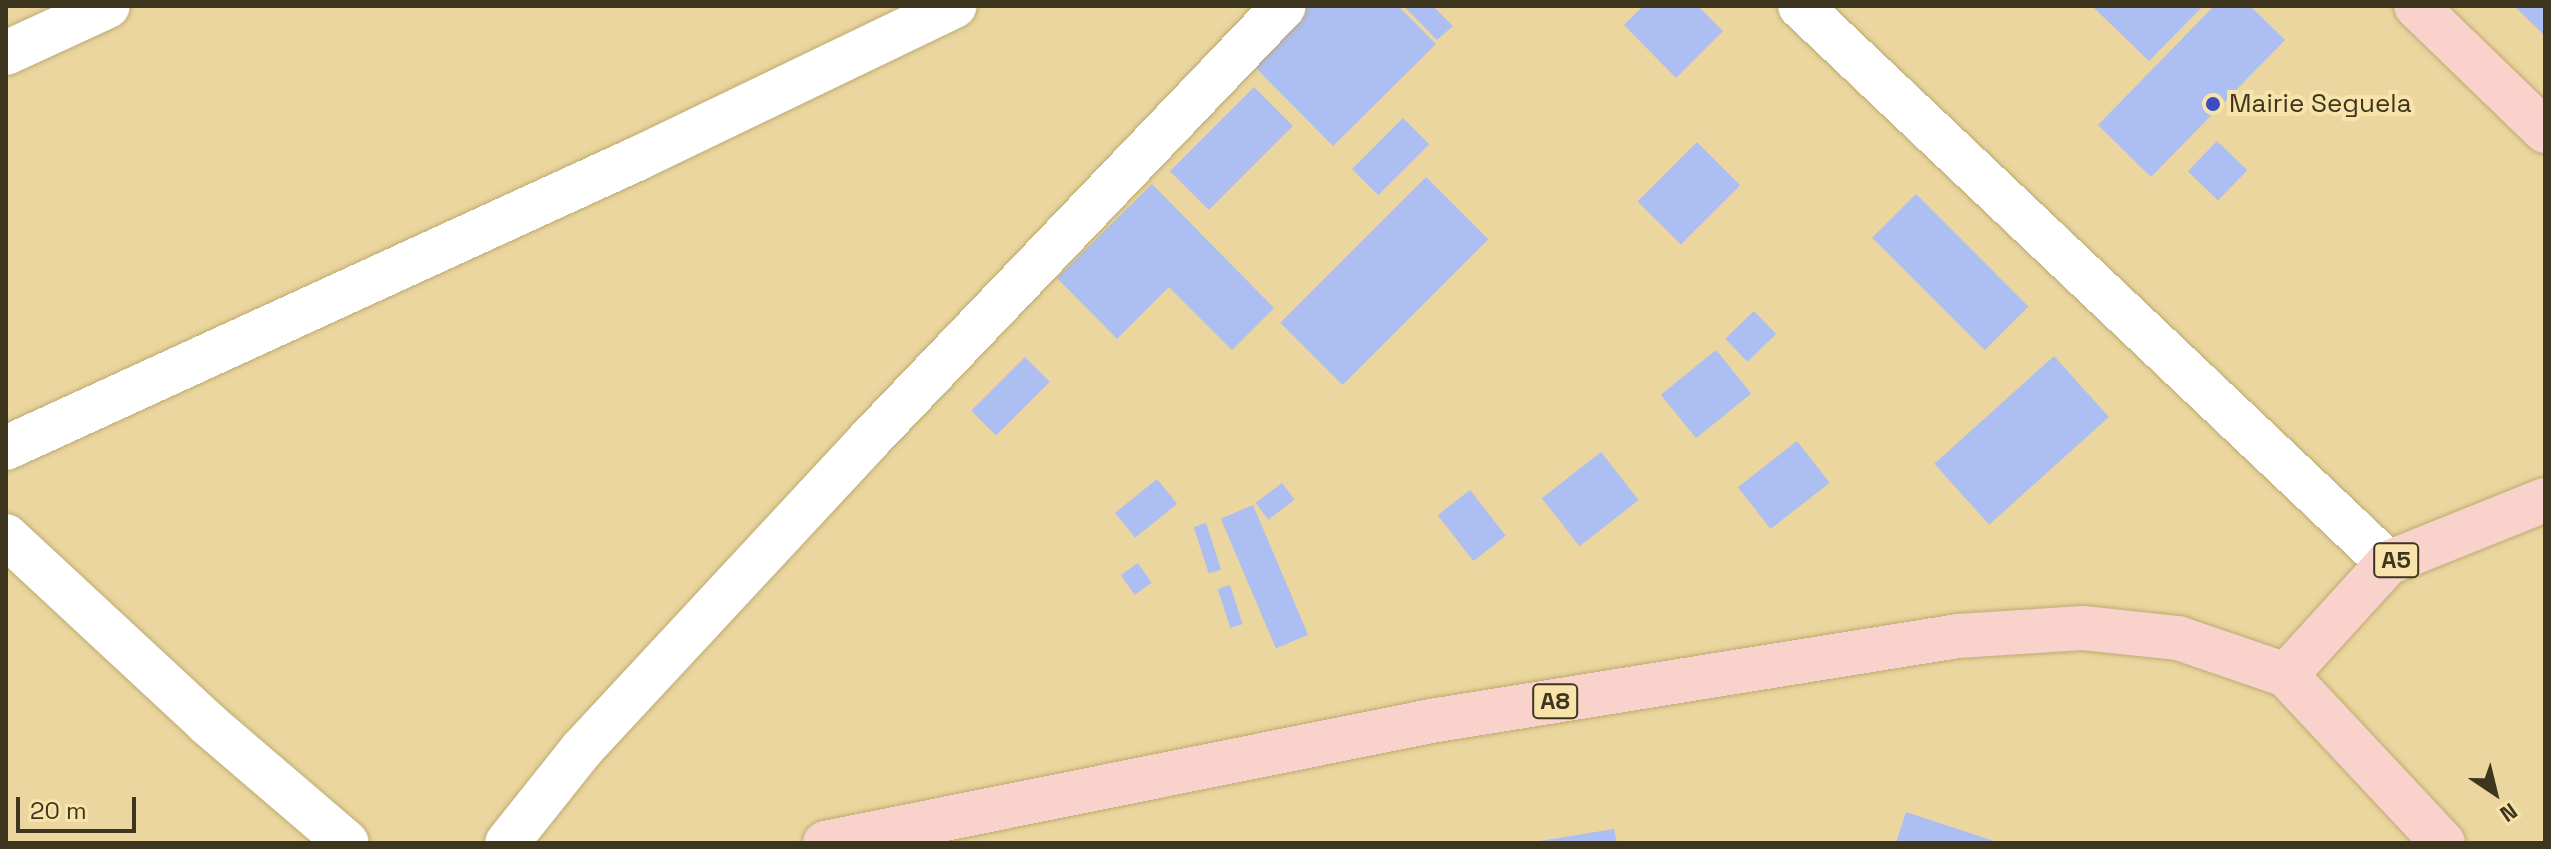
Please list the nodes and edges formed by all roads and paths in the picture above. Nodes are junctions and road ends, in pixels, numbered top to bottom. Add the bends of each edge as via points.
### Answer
1 (108, 6) edge
2 (955, 6) edge
3 (1284, 6) edge
4 (1800, 6) edge
5 (2416, 6) edge
6 (6, 53) edge
7 (2545, 131) edge
8 (6, 448) edge
9 (2545, 500) edge
10 (6, 536) edge
11 (2388, 563) junction
12 (2286, 675) junction
13 (347, 843) edge
14 (507, 843) edge
15 (825, 843) edge
16 (2443, 843) edge

1 - 6 street
2 - 8 street via 626,164
3 - 14 street via 805,508 582,749
4 - 11 street
5 - 7 main road
9 - 11 main road, A5
10 - 13 street via 207,723
11 - 12 main road, A5
12 - 15 main road, A8 via 2178,638 2083,628 1958,636 1431,721
12 - 16 main road

